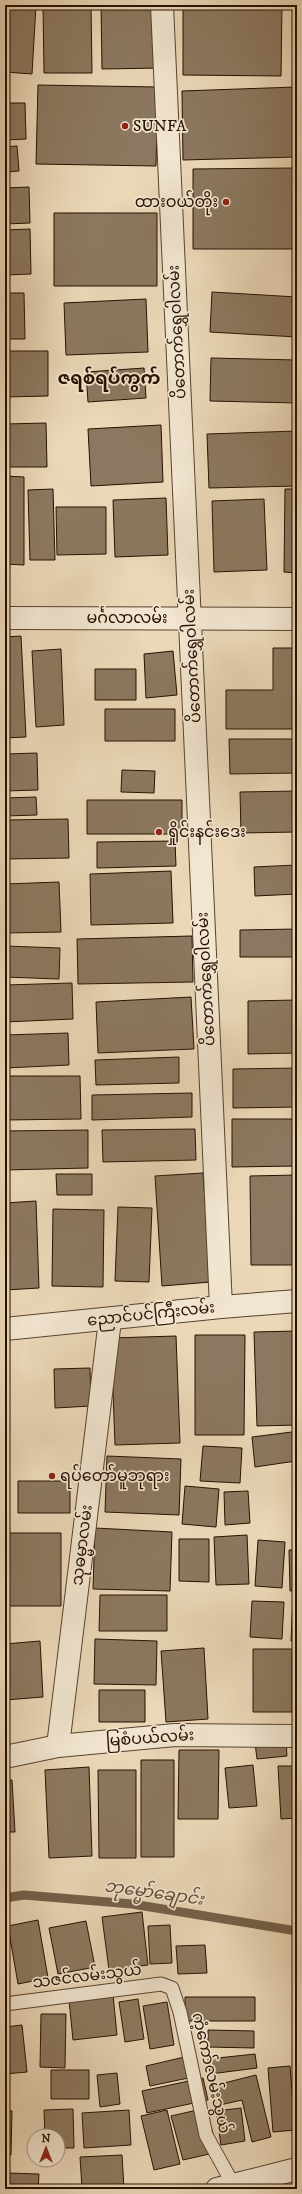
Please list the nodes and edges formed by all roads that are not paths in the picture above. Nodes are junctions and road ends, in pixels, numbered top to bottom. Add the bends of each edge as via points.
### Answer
1 (162, 5) edge
2 (5, 618) edge
3 (190, 618) junction
4 (297, 619) edge
5 (297, 1301) edge
6 (221, 1307) junction
7 (110, 1320) junction
8 (5, 1329) edge
9 (297, 1736) edge
10 (58, 1746) junction
11 (5, 1756) edge
12 (172, 1988) joint
13 (5, 2004) edge
14 (297, 2169) edge
15 (225, 2186) edge

1 - 3 street, ပိတောက်ရွှေဝါလမ်း
2 - 3 street, မင်္ဂလာလမ်း
3 - 4 street, မင်္ဂလာလမ်း
3 - 6 street, ပိတောက်ရွှေဝါလမ်း
5 - 6 street, ညောင်ပင်ကြီးလမ်း
6 - 7 street, ညောင်ပင်ကြီးလမ်း
7 - 8 street, ညောင်ပင်ကြီးလမ်း
7 - 10 street, သုဓမ္မာလမ်း
9 - 10 street, မြစံပယ်လမ်း via 176,1734
10 - 11 street, မြစံပယ်လမ်း
12 - 13 lane, သဇင်လမ်းသွယ် via 161,1984
12 - 15 lane, ကံ့ကော်လမ်းသွယ် via 180,2012 206,2135
14 - 15 street

